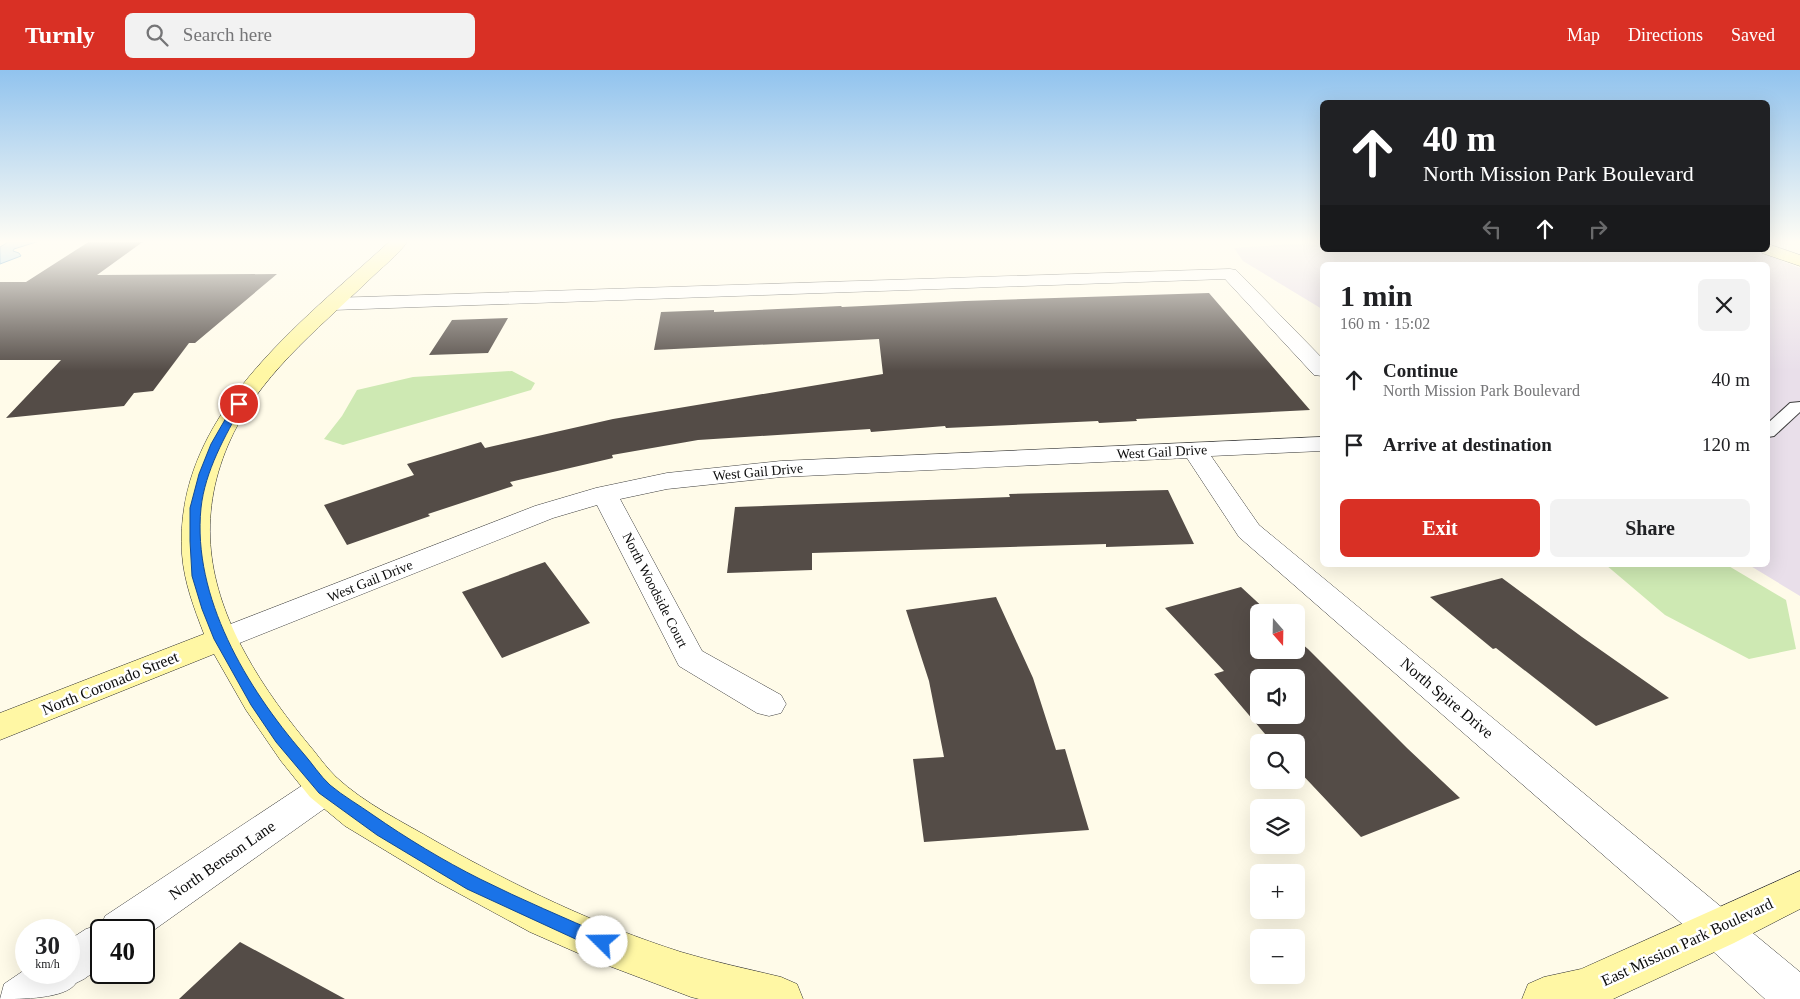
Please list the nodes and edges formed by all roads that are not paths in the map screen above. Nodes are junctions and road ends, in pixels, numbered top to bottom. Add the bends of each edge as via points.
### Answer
1 (354, 284) edge
2 (920, 284) edge
3 (1240, 284) edge
4 (333, 304) junction
5 (1320, 368) edge
6 (1800, 407) edge
7 (1770, 430) edge
8 (1320, 444) edge
9 (1194, 450) junction
10 (606, 494) junction
11 (220, 639) junction
12 (769, 704) dead end
13 (0, 728) edge
14 (325, 789) junction
15 (1800, 889) edge
16 (136, 919) edge
17 (1719, 928) junction
18 (42, 984) edge
19 (20, 999) edge
20 (781, 999) edge
21 (1544, 999) edge
22 (1798, 999) edge

1 - 4 street
2 - 4 street
3 - 5 street
4 - 11 street via 245,395 216,444 204,474 196,508 198,576
6 - 7 lane
8 - 9 street, West Gail Drive
9 - 10 street, West Gail Drive via 781,469 667,481
9 - 17 street, North Spire Drive via 1250,531
10 - 11 street, West Gail Drive via 544,512
10 - 12 street, North Woodside Court via 690,658
11 - 13 street, North Coronado Street
11 - 14 street via 276,731
14 - 16 street, North Benson Lane
14 - 20 street via 383,830 473,884 586,936 680,972
15 - 17 street, East Mission Park Boulevard
17 - 21 street, East Mission Park Boulevard via 1584,990
17 - 22 street, North Spire Drive
18 - 19 street

